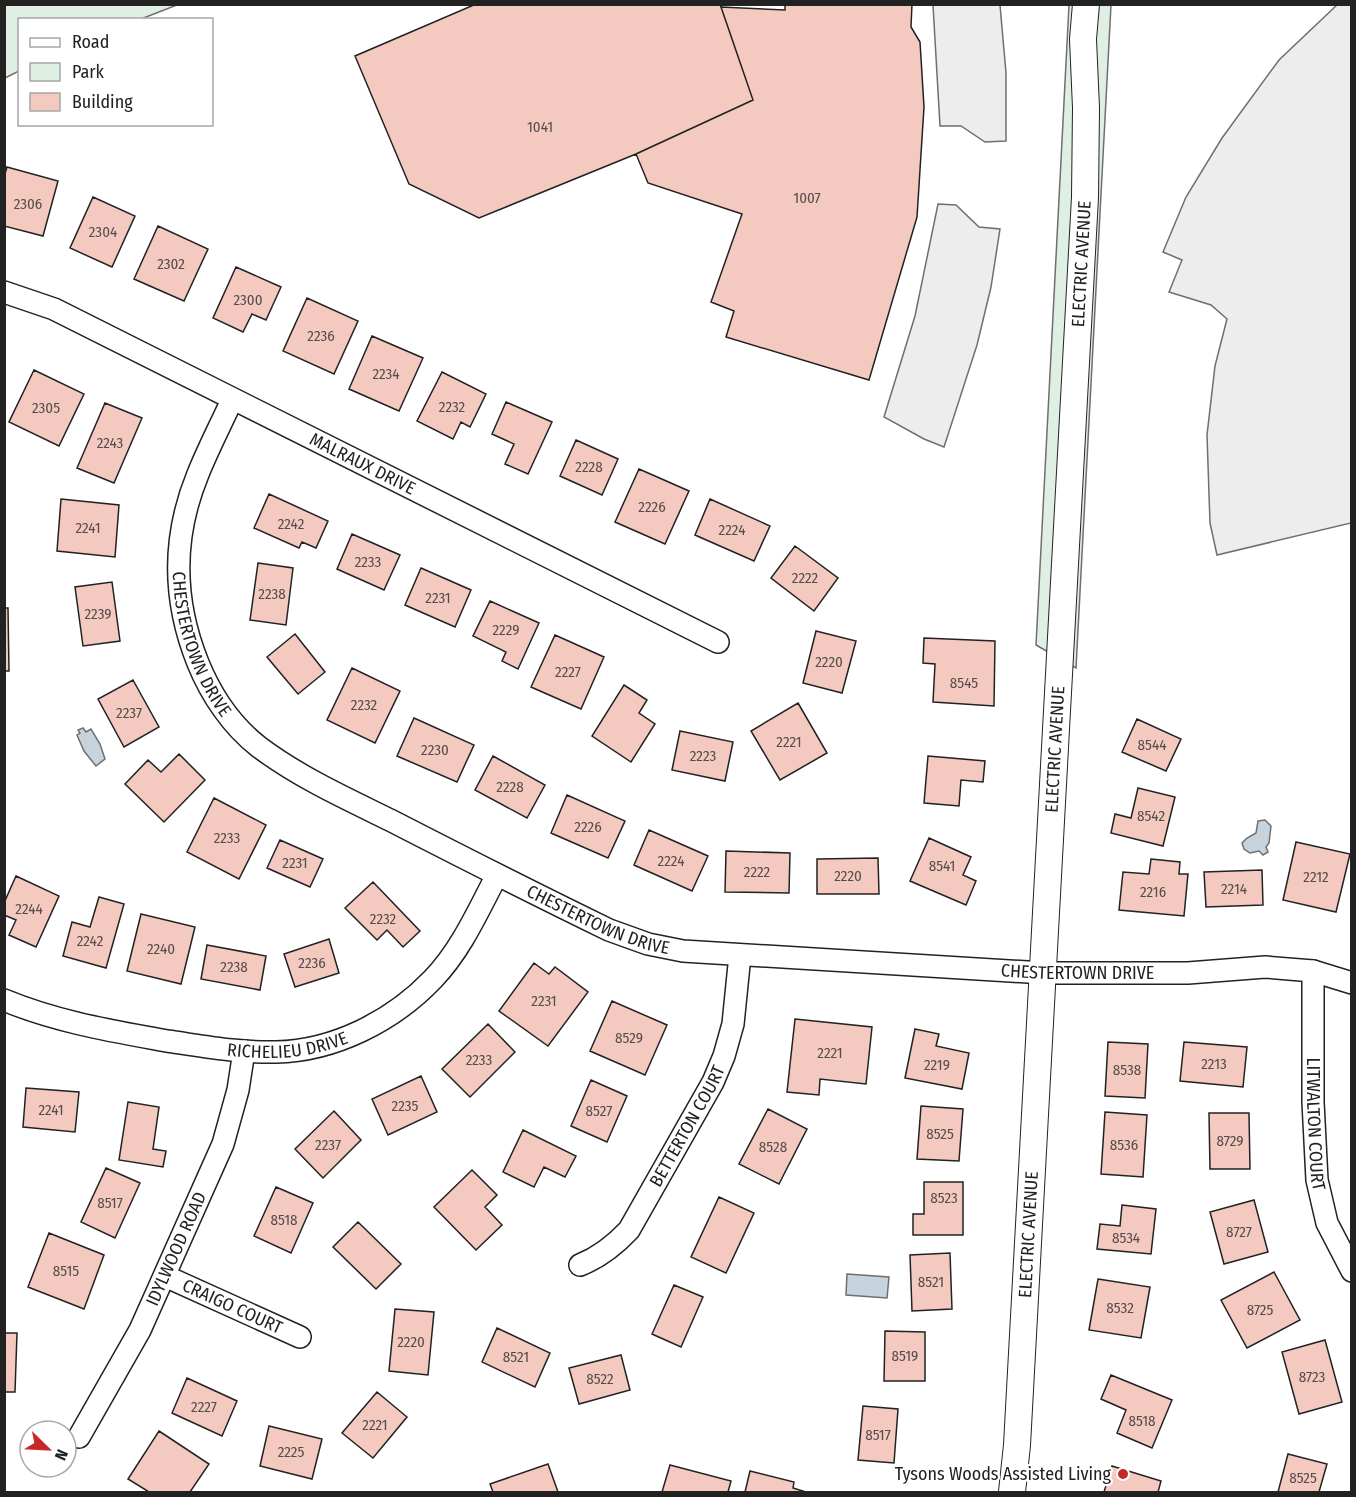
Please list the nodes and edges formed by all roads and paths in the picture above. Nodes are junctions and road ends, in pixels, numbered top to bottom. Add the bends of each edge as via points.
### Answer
1 (1086, 4) edge
2 (4, 292) edge
3 (232, 400) junction
4 (718, 642) dead end
5 (497, 875) junction
6 (740, 955) junction
7 (1313, 971) junction
8 (1044, 973) junction
9 (1352, 983) edge
10 (4, 1000) edge
11 (244, 1051) junction
12 (580, 1265) dead end
13 (1352, 1270) edge
14 (165, 1276) junction
15 (300, 1337) dead end
16 (79, 1437) dead end
17 (1011, 1492) edge

1 - 8 street, ELECTRIC AVENUE via 1085,198
2 - 3 street, MALRAUX DRIVE via 54,309
3 - 4 street, MALRAUX DRIVE
3 - 5 street, CHESTERTOWN DRIVE via 197,475 183,520 178,565 188,639 205,680 223,708 258,746 309,779
5 - 6 street, CHESTERTOWN DRIVE via 609,930 648,944
5 - 11 street, RICHELIEU DRIVE via 458,947 433,979 406,1003 372,1026 339,1040 299,1050
6 - 8 street, CHESTERTOWN DRIVE
6 - 12 street, BETTERTON COURT via 733,1024 713,1082 629,1230 594,1260
7 - 8 street, CHESTERTOWN DRIVE via 1265,967 1188,973
7 - 9 street, CHESTERTOWN DRIVE
7 - 13 street, LITWALTON COURT via 1312,1102 1317,1180 1327,1223
8 - 17 street, ELECTRIC AVENUE via 1018,1433
10 - 11 street, RICHELIEU DRIVE via 95,1028
11 - 14 street, IDYLWOOD ROAD via 223,1144
14 - 15 street, CRAIGO COURT
14 - 16 street, IDYLWOOD ROAD via 140,1330

